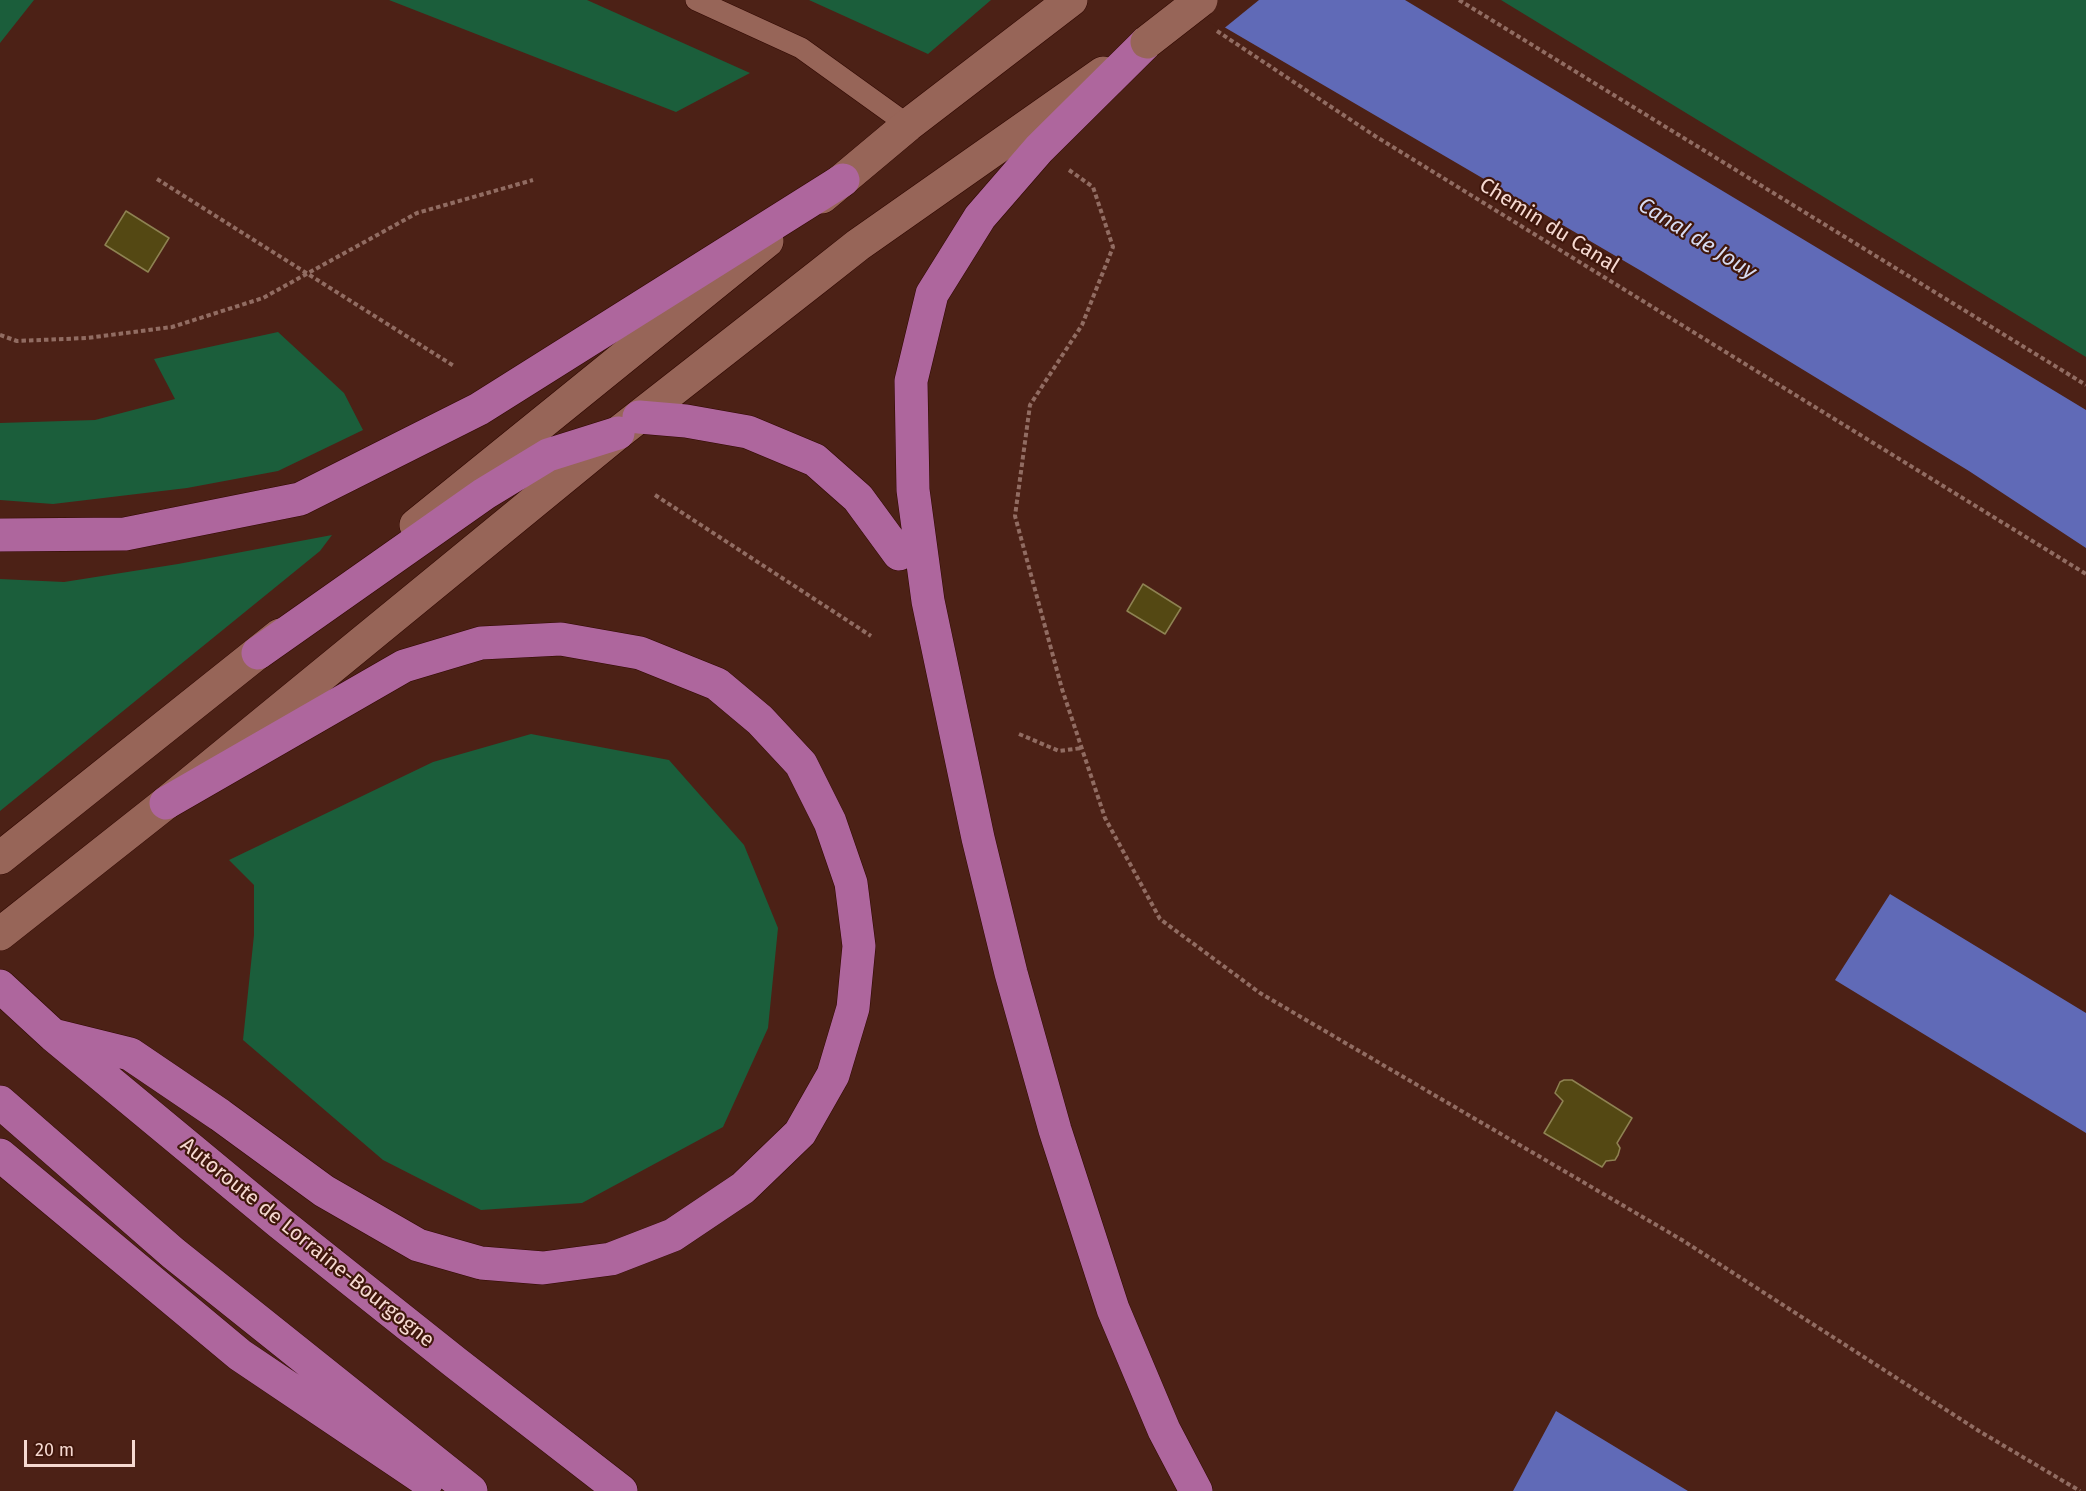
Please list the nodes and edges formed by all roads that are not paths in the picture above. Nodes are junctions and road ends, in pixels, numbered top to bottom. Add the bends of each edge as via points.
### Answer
1 (696, 0) edge
2 (1071, 0) edge
3 (1206, 14) edge
4 (1147, 42) junction
5 (908, 126) junction
6 (843, 180) junction
7 (628, 425) junction
8 (0, 535) edge
9 (899, 554) dead end
10 (258, 653) junction
11 (166, 802) junction
12 (0, 858) edge
13 (0, 934) edge
14 (0, 986) edge
15 (53, 1035) junction
16 (0, 1102) edge
17 (0, 1155) edge
18 (442, 1491) edge
19 (471, 1491) edge
20 (621, 1491) edge
21 (1196, 1491) edge

1 - 5 lane via 801,48
2 - 5 main road
3 - 4 main road, bridge
4 - 7 main road via 858,246
4 - 21 highway via 1039,149 980,218 932,294 911,381 914,490 928,601 978,838 1054,1130 1113,1309 1164,1430
5 - 6 main road
6 - 8 highway via 479,409 300,499 125,534
6 - 10 main road
7 - 9 highway via 686,422 748,432 815,460 858,498
7 - 10 highway via 548,455 493,488
7 - 11 main road
10 - 12 main road
11 - 13 main road
11 - 15 highway via 404,666 481,643 561,639 640,653 706,679 760,720 801,764 831,822 851,883 859,946 854,998 832,1075 800,1133 743,1188 682,1230 611,1259 543,1268 481,1263 418,1245 324,1191 130,1054
14 - 15 highway, Autoroute de Lorraine-Bourgogne
15 - 20 highway, Autoroute de Lorraine-Bourgogne via 289,1230
16 - 19 highway via 172,1253
17 - 18 highway via 240,1355

